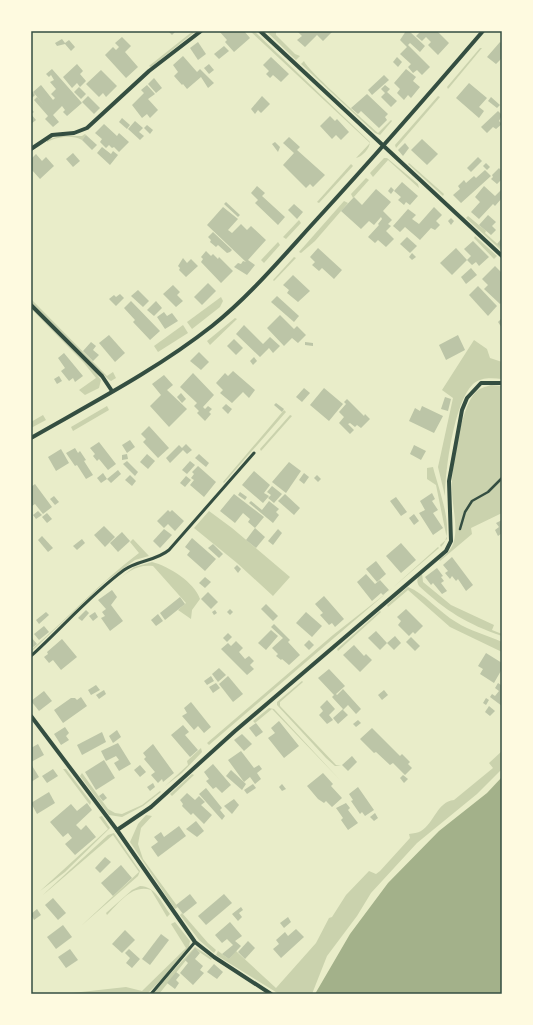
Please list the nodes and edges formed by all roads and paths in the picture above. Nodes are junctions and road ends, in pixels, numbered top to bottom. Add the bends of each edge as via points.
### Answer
1 (200, 31) edge
2 (260, 31) edge
3 (483, 31) edge
4 (383, 146) junction
5 (31, 149) edge
6 (502, 256) edge
7 (31, 306) edge
8 (502, 384) edge
9 (112, 391) junction
10 (31, 438) edge
11 (254, 453) dead end
12 (502, 478) edge
13 (451, 538) junction
14 (31, 656) edge
15 (31, 716) edge
16 (116, 830) junction
17 (195, 942) junction
18 (150, 994) edge
19 (271, 994) edge

1 - 5 street via 150,71 87,128 74,133 52,135
2 - 4 street
3 - 4 street
4 - 6 street
4 - 9 street via 234,307 184,346
7 - 9 street via 102,376
8 - 13 street via 481,383 467,398 462,410 449,481
9 - 10 street
11 - 14 lane via 169,550 163,555 136,563 115,578
12 - 13 path via 488,492 472,501 459,530
13 - 16 street via 446,551 235,731 151,807
15 - 16 street
16 - 17 street
17 - 18 lane
17 - 19 street

